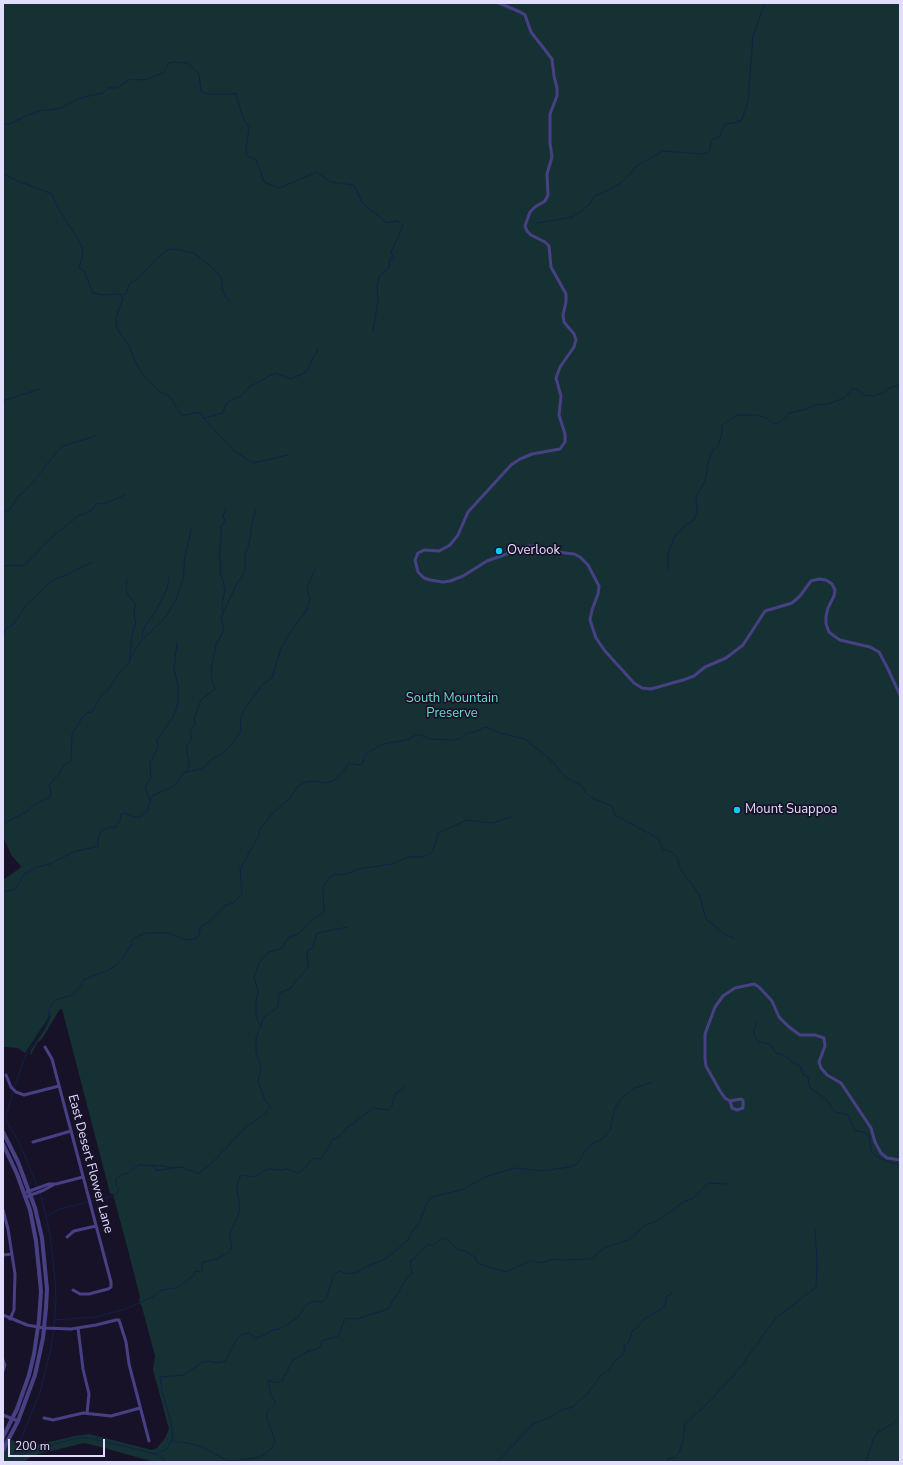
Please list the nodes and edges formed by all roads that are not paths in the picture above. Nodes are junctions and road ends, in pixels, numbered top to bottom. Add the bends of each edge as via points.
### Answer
1 (499, 3) edge
2 (900, 695) edge
3 (45, 1047) dead end
4 (6, 1075) dead end
5 (59, 1086) junction
6 (730, 1101) junction
7 (71, 1131) junction
8 (3, 1133) edge
9 (33, 1142) dead end
10 (3, 1144) edge
11 (900, 1160) edge
12 (83, 1177) junction
13 (45, 1188) junction
14 (30, 1193) junction
15 (25, 1195) junction
16 (3, 1210) edge
17 (96, 1226) junction
18 (67, 1237) dead end
19 (12, 1254) junction
20 (3, 1255) edge
21 (40, 1267) junction
22 (45, 1267) junction
23 (74, 1290) dead end
24 (3, 1315) edge
25 (10, 1319) junction
26 (38, 1327) junction
27 (44, 1328) junction
28 (78, 1328) junction
29 (4, 1360) edge
30 (3, 1371) edge
31 (140, 1408) junction
32 (88, 1413) junction
33 (3, 1414) edge
34 (44, 1418) dead end
35 (13, 1419) junction
36 (18, 1421) junction
37 (3, 1437) edge
38 (149, 1442) dead end
39 (3, 1450) edge

1 - 2 street via 524,15 531,32 552,59 554,67 557,96 550,114 552,157 547,174 549,193 546,199 530,212 525,226 531,235 549,246 551,267 566,294 563,319 576,340 556,378 561,396 560,415 566,438 560,449 532,454 511,465 468,512 458,535 450,545 439,551 424,550 418,553 415,560 418,572 430,580 450,581 487,561 529,546 574,554 588,566 599,586 590,620 596,638 634,683 642,688 651,689 694,676 705,667 726,658 743,645 765,611 792,603 811,582 826,580 835,590 826,616 830,632 837,638 870,647 878,652 886,663
3 - 5 street, East Desert Flower Lane via 52,1058
4 - 5 street via 16,1092 24,1095
5 - 7 street, East Desert Flower Lane
6 - 6 street via 734,1110 744,1107 741,1099
6 - 11 street via 720,1091 706,1066 704,1034 715,1007 723,996 736,987 754,984 772,1001 779,1017 789,1027 800,1035 824,1038 825,1046 819,1062 821,1068 841,1084 871,1128 881,1153 887,1158
7 - 9 street
7 - 12 street, East Desert Flower Lane
8 - 14 street
10 - 15 street
12 - 13 street
12 - 17 street, East Desert Flower Lane
13 - 14 street via 37,1193
13 - 14 street via 35,1189
14 - 15 street
14 - 22 street via 39,1223
15 - 21 street
16 - 19 street
17 - 18 street via 74,1232
17 - 23 street, East Desert Flower Lane via 111,1287 89,1294 80,1294
19 - 20 street
19 - 25 street via 15,1288 14,1310
21 - 22 street
21 - 26 street
22 - 27 street
24 - 25 street
25 - 26 street
26 - 27 street
26 - 35 street via 29,1375
27 - 28 street
27 - 36 street via 35,1375
28 - 31 street via 119,1320
28 - 32 street via 89,1394
29 - 30 street
31 - 32 street via 111,1416
31 - 38 street
32 - 34 street via 53,1420
33 - 35 street
35 - 36 street
35 - 37 street
36 - 39 street

